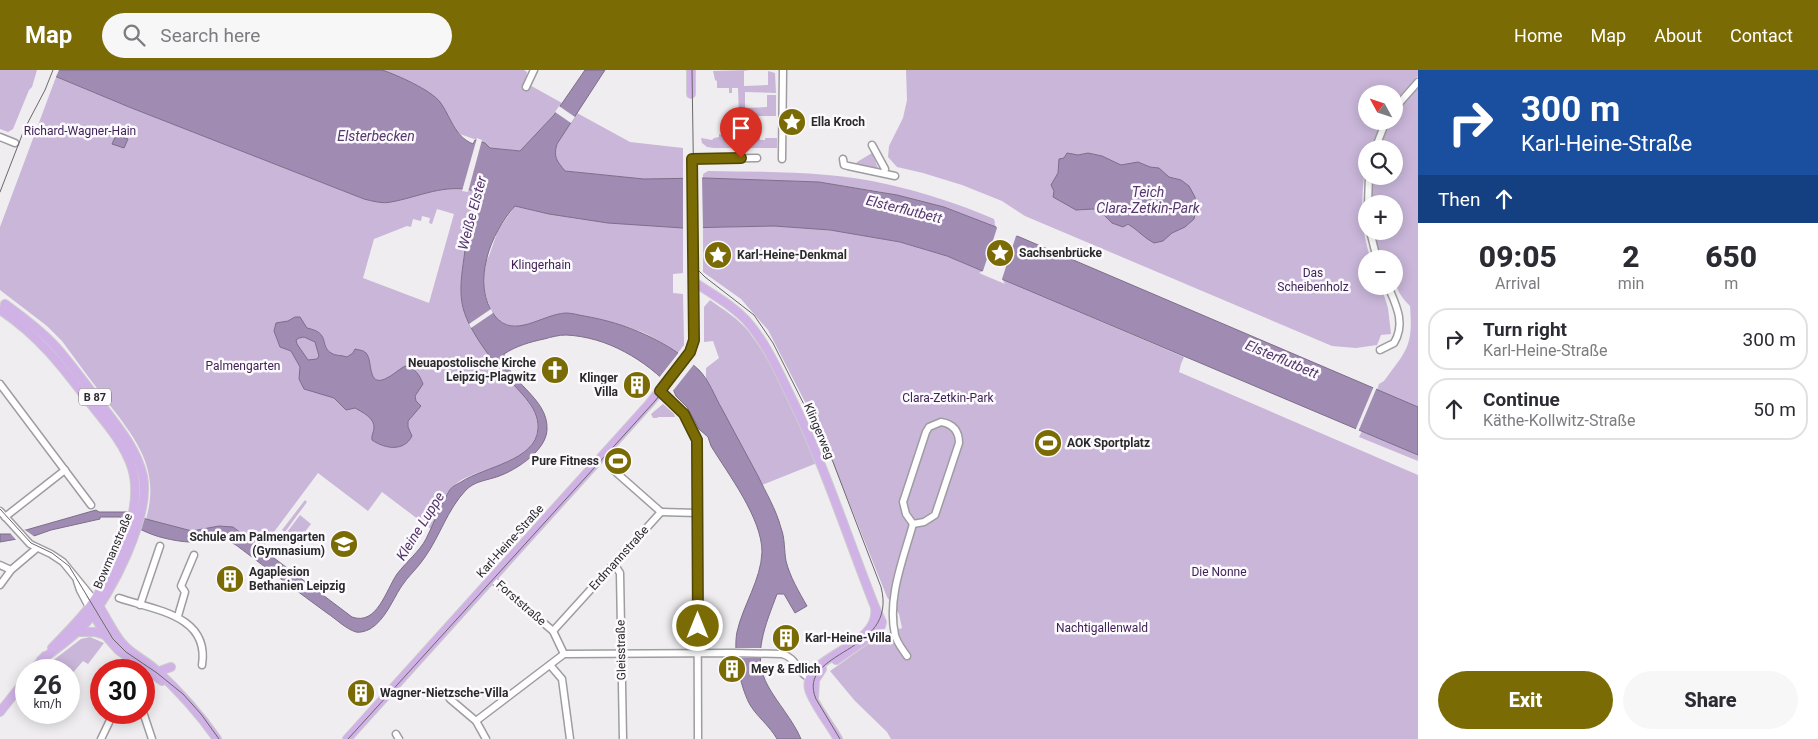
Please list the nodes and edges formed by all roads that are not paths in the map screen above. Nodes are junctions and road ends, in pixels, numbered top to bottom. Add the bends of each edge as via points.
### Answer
1 (534, 70) edge
2 (691, 70) edge
3 (783, 70) edge
4 (1418, 82) edge
5 (526, 87) dead end
6 (691, 94) dead end
7 (1403, 99) edge
8 (0, 137) edge
9 (15, 143) dead end
10 (872, 145) dead end
11 (757, 158) dead end
12 (692, 159) joint
13 (782, 159) dead end
14 (843, 159) dead end
15 (884, 173) junction
16 (895, 176) dead end
17 (694, 282) junction
18 (1392, 295) edge
19 (2, 307) edge
20 (1380, 350) dead end
21 (0, 384) edge
22 (662, 388) junction
23 (610, 467) dead end
24 (65, 470) junction
25 (90, 505) dead end
26 (661, 512) junction
27 (698, 513) junction
28 (2, 514) edge
29 (913, 524) junction
30 (132, 527) junction
31 (160, 546) dead end
32 (37, 548) junction
33 (194, 555) dead end
34 (614, 564) junction
35 (0, 565) edge
36 (10, 570) junction
37 (492, 579) junction
38 (77, 580) junction
39 (0, 584) edge
40 (119, 598) dead end
41 (94, 600) junction
42 (140, 605) junction
43 (89, 607) junction
44 (100, 607) junction
45 (94, 615) junction
46 (178, 616) junction
47 (878, 621) junction
48 (894, 622) junction
49 (553, 631) junction
50 (78, 632) junction
51 (105, 635) junction
52 (621, 653) junction
53 (564, 654) junction
54 (698, 654) junction
55 (907, 656) dead end
56 (42, 659) edge
57 (42, 659) edge
58 (129, 659) edge
59 (140, 659) edge
60 (550, 665) junction
61 (202, 666) dead end
62 (155, 672) edge
63 (812, 680) junction
64 (15, 693) edge
65 (448, 695) dead end
66 (0, 712) edge
67 (476, 721) junction
68 (108, 724) edge
69 (148, 724) edge
70 (101, 739) edge
71 (152, 739) edge
72 (217, 739) edge
73 (347, 739) edge
74 (486, 739) edge
75 (570, 739) edge
76 (623, 739) edge
77 (698, 739) edge
78 (838, 739) edge

1 - 5 street
2 - 6 main road
3 - 13 street
4 - 7 street
8 - 9 street
10 - 15 street
11 - 12 street
12 - 17 main road
14 - 15 street via 844,165
15 - 16 street
17 - 22 main road, Karl-Heine-Straße via 692,348
17 - 47 main road, Klingerweg via 728,304 761,340 808,434
18 - 20 street via 1400,315 1399,330 1394,343
19 - 30 main road, Bowmanstraße / B 87 via 31,323 56,347 134,452 144,494
21 - 24 street
22 - 27 street via 684,414 696,436
22 - 37 main road, Karl-Heine-Straße
23 - 26 street
24 - 25 street
24 - 28 street
26 - 27 street
26 - 34 street, Erdmannstraße
27 - 54 street
28 - 32 street
29 - 29 street via 934,515 959,442 956,430 945,423 934,424 926,432 903,502
29 - 48 street via 895,588
30 - 41 main road, Bowmanstraße / B 87
30 - 44 main road, Bowmanstraße / B 87 via 114,583
31 - 42 street
32 - 36 street
32 - 38 street via 63,562
33 - 46 street via 181,586 185,592
34 - 49 street, Erdmannstraße
34 - 52 street, Gleisstraße via 620,573
35 - 36 street
36 - 39 street
37 - 49 street, Forststraße
37 - 73 main road, Karl-Heine-Straße
38 - 41 street
38 - 43 street
40 - 42 street
41 - 43 main road, B 87
41 - 44 main road
42 - 46 street
43 - 45 main road
43 - 56 main road, B 87
44 - 45 main road, Bowmanstraße / B 87
44 - 59 main road via 121,642
45 - 50 main road, B 87
45 - 51 main road
46 - 61 street via 199,640
47 - 48 street
47 - 63 main road via 816,669
48 - 55 street via 897,641
49 - 53 street, Forststraße
50 - 51 main road
50 - 57 main road, B 87
51 - 58 main road
52 - 53 street
52 - 54 street
52 - 76 street, Gleisstraße
53 - 60 street
54 - 63 street via 787,655 794,660 803,676
54 - 77 street
60 - 67 street
60 - 75 street via 562,679
62 - 72 main road via 192,704
63 - 78 main road via 809,689
64 - 66 main road
65 - 67 street
67 - 74 street
68 - 70 street
69 - 71 street

